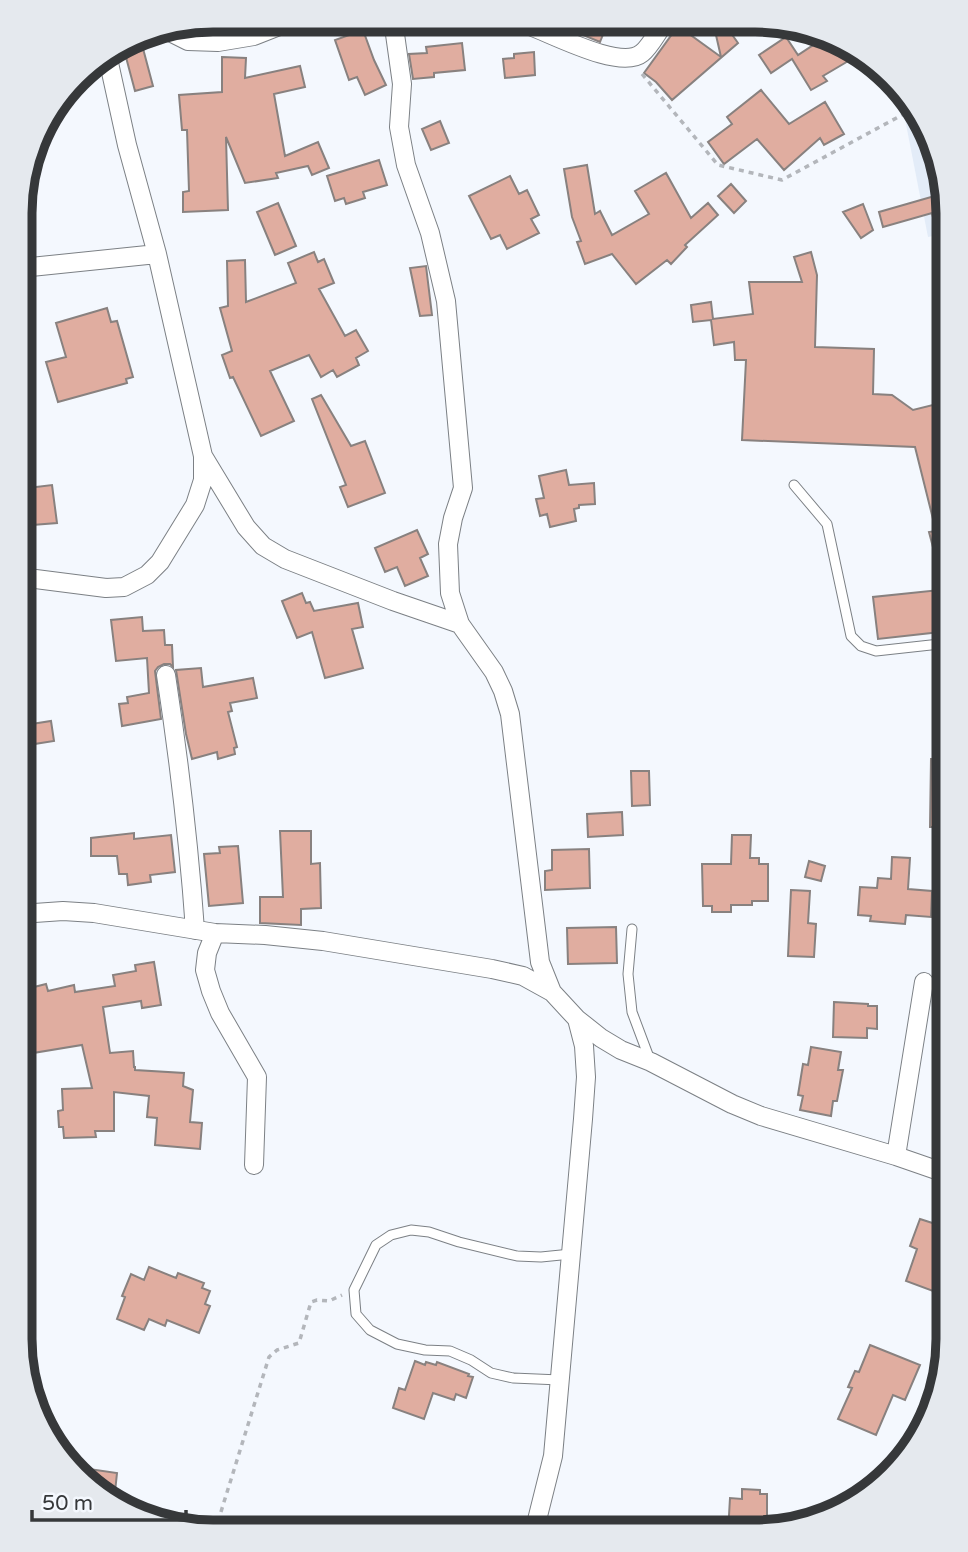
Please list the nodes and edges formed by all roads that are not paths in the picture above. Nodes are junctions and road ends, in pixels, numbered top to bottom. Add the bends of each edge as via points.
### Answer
1 (264, 32) edge
2 (395, 32) edge
3 (546, 32) edge
4 (658, 32) edge
5 (176, 35) edge
6 (109, 64) edge
7 (157, 254) junction
8 (32, 267) edge
9 (203, 456) junction
10 (794, 485) dead end
11 (32, 579) edge
12 (460, 624) junction
13 (936, 644) edge
14 (166, 675) dead end
15 (32, 913) edge
16 (632, 929) dead end
17 (195, 930) junction
18 (215, 933) junction
19 (924, 982) dead end
20 (552, 992) junction
21 (577, 1019) junction
22 (651, 1062) junction
23 (896, 1156) junction
24 (254, 1165) dead end
25 (936, 1170) edge
26 (571, 1254) junction
27 (560, 1380) junction
28 (537, 1520) edge

1 - 5 street via 218,42 188,41
2 - 12 street via 402,83 399,127 406,165 430,233 446,301 463,488 448,544 449,580
3 - 4 street via 579,47 629,59 642,53
6 - 7 street
7 - 8 street
7 - 9 street
9 - 11 street via 203,480 195,505 147,575 124,587 106,588
9 - 12 street via 246,527 263,546 285,559
10 - 13 lane via 827,524 851,636 876,651
12 - 20 street via 494,672 510,714 540,962
14 - 17 street
15 - 17 street via 94,912
16 - 22 lane via 628,974 632,1012
17 - 18 street
18 - 20 street via 323,942 492,969 523,976
18 - 24 street via 206,953 211,991 257,1077
19 - 23 street
20 - 21 street
21 - 22 street via 601,1038
21 - 26 street via 586,1077
22 - 23 street via 761,1116
23 - 25 street
26 - 27 street
26 - 27 lane via 517,1256 411,1230 376,1245 354,1290 356,1314 370,1330 397,1344 450,1351 491,1373 513,1378
27 - 28 street via 553,1456

